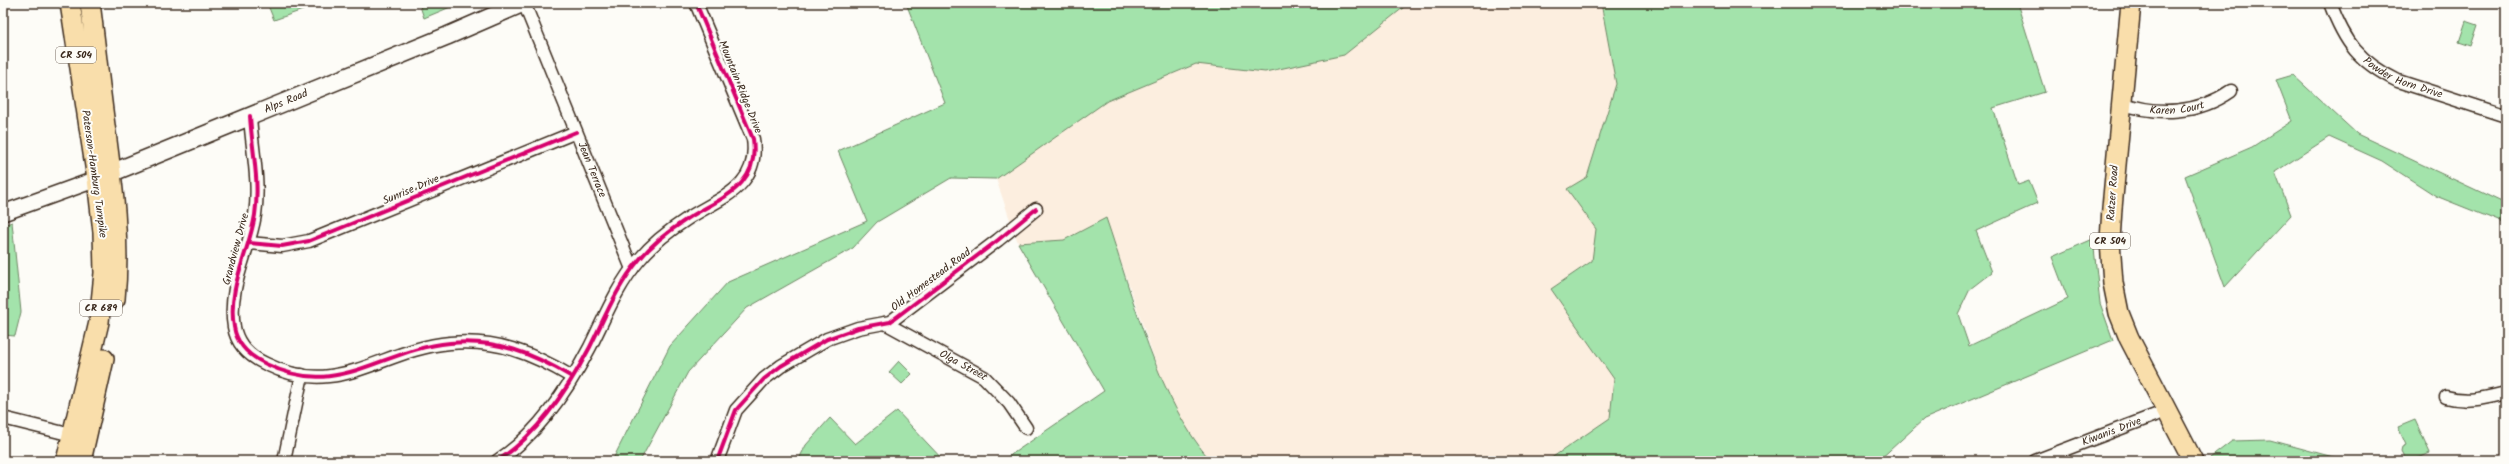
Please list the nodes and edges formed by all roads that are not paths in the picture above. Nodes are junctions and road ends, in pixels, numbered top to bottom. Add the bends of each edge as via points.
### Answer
1 (70, 3) edge
2 (90, 3) edge
3 (523, 3) edge
4 (696, 3) edge
5 (2131, 3) edge
6 (2330, 3) edge
7 (2231, 91) dead end
8 (2121, 103) junction
9 (250, 116) junction
10 (2506, 116) edge
11 (576, 132) junction
12 (104, 176) junction
13 (1036, 209) dead end
14 (3, 213) edge
15 (248, 243) junction
16 (632, 270) junction
17 (885, 323) junction
18 (302, 375) junction
19 (572, 377) junction
20 (2506, 393) edge
21 (2446, 397) dead end
22 (2166, 411) junction
23 (3, 418) edge
24 (1026, 428) dead end
25 (72, 435) junction
26 (66, 461) edge
27 (81, 461) edge
28 (284, 461) edge
29 (497, 461) edge
30 (716, 461) edge
31 (2035, 461) edge
32 (2193, 461) edge

1 - 12 main road, Paterson-Hamburg Turnpike / CR 504
2 - 12 main road, Paterson-Hamburg Turnpike / CR 504
3 - 9 main road, Alps Road
3 - 11 street, Jean Terrace
4 - 16 street, Mountain Ridge Drive via 753,139 752,160 746,177 738,188 724,200 671,231 652,247
5 - 8 main road, Ratzer Road / CR 504
6 - 10 street, Powder Horn Drive via 2341,32 2350,45 2360,57 2382,73 2398,81
7 - 8 street, Karen Court via 2212,101 2181,110 2150,111
8 - 22 main road, Ratzer Road / CR 504 via 2110,234 2113,283 2119,313 2129,338
9 - 12 main road, Alps Road
9 - 15 street, Grandview Drive via 257,184 253,225
11 - 15 street, Sunrise Drive via 309,242 282,246
11 - 16 street, Jean Terrace
12 - 14 street, Alps Road
12 - 25 main road, Paterson-Hamburg Turnpike / CR 689 via 104,273 99,322
12 - 27 main road, Paterson-Hamburg Turnpike / CR 689 via 118,259 114,306
13 - 17 street, Old Homestead Road via 897,317
15 - 18 street, Grandview Drive via 234,292 232,310 236,334 241,344 258,360
16 - 19 street, Mountain Ridge Drive via 610,304
17 - 24 street, Olga Street via 984,378 1009,403
17 - 30 street, Old Homestead Road via 858,328 827,339 764,379 736,410
18 - 19 street, Grandview Drive via 338,376 430,346 470,343 521,350
18 - 28 street
19 - 29 street, Mountain Ridge Drive via 533,430
20 - 21 street via 2461,401
22 - 31 street, Kiwanis Drive
22 - 32 main road, Ratzer Road / CR 504
23 - 25 street
25 - 26 main road, Paterson-Hamburg Turnpike / CR 689

